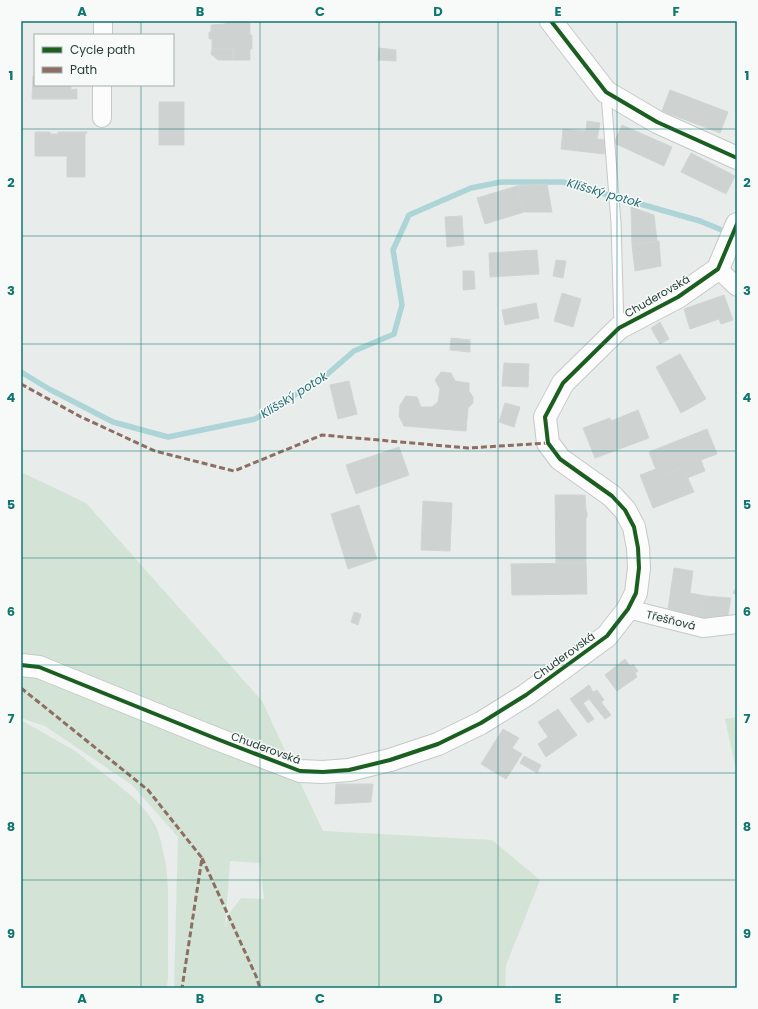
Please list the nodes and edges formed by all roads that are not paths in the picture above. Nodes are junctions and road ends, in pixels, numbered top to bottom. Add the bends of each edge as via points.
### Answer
1 (102, 21) edge
2 (551, 21) edge
3 (102, 34) edge
4 (102, 86) edge
5 (606, 92) junction
6 (102, 118) dead end
7 (737, 158) edge
8 (737, 224) edge
9 (718, 269) junction
10 (737, 287) edge
11 (619, 328) junction
12 (628, 609) junction
13 (737, 624) edge
14 (21, 665) edge

1 - 3 street
2 - 5 street
4 - 6 street
5 - 7 street via 657,122
5 - 11 lane via 615,209
8 - 9 street
9 - 10 street
9 - 11 street, Chuderovská via 678,297
11 - 12 street, Chuderovská via 563,383 545,417 548,443 560,459 612,496 625,510 634,527 639,568 636,593
12 - 13 street, Třešňová via 703,628
12 - 14 street, Chuderovská via 607,636 526,696 481,723 438,744 390,760 342,771 300,771 39,666

